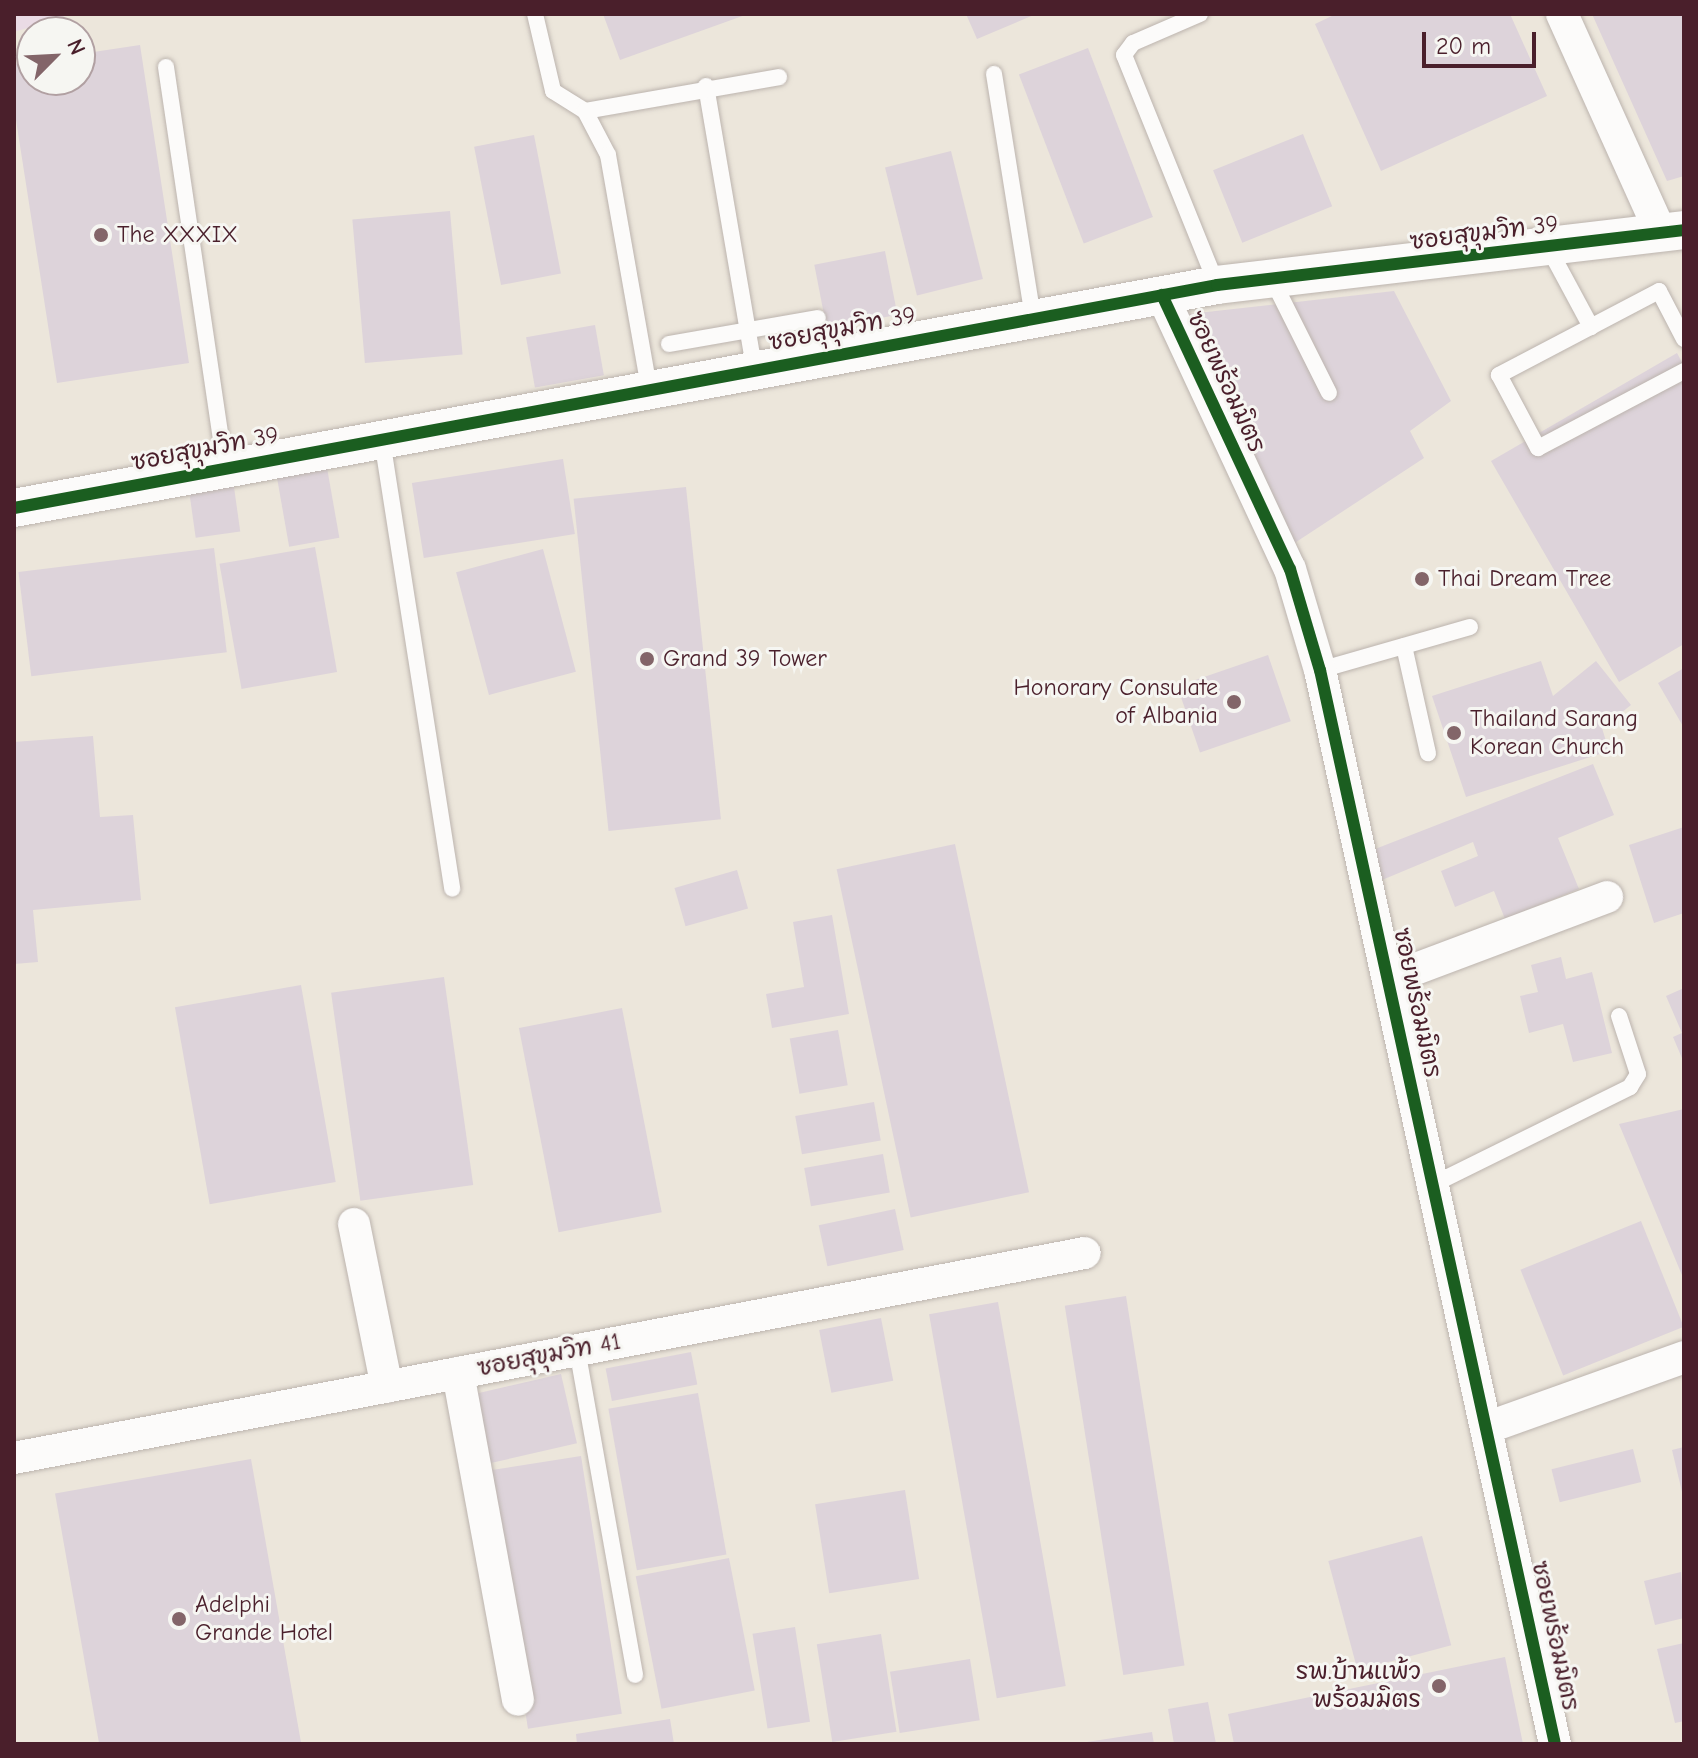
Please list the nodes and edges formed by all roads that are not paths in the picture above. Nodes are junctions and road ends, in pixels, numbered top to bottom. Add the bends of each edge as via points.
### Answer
1 (535, 14) edge
2 (1200, 14) edge
3 (1562, 14) edge
4 (166, 67) dead end
5 (994, 74) dead end
6 (779, 77) dead end
7 (706, 86) junction
8 (585, 111) junction
9 (1673, 231) edge
10 (1548, 247) junction
11 (1273, 281) junction
12 (1217, 285) junction
13 (1162, 295) junction
14 (1033, 317) junction
15 (818, 318) dead end
16 (1591, 327) junction
17 (748, 330) junction
18 (1684, 339) edge
19 (669, 344) dead end
20 (754, 368) junction
21 (1684, 371) edge
22 (649, 387) junction
23 (1329, 393) dead end
24 (381, 438) junction
25 (225, 468) junction
26 (14, 508) edge
27 (1470, 627) dead end
28 (1404, 646) junction
29 (1320, 670) junction
30 (1428, 753) dead end
31 (452, 889) dead end
32 (1607, 897) dead end
33 (1389, 979) junction
34 (1619, 1016) dead end
35 (1434, 1184) junction
36 (354, 1224) dead end
37 (1085, 1253) dead end
38 (577, 1349) junction
39 (1684, 1357) edge
40 (458, 1373) junction
41 (387, 1387) junction
42 (1489, 1427) junction
43 (14, 1458) edge
44 (635, 1675) dead end
45 (518, 1700) dead end
46 (1555, 1744) edge

1 - 8 lane via 553,91
2 - 12 lane via 1133,43 1124,55
3 - 9 street
4 - 25 lane
5 - 14 lane
6 - 7 lane
7 - 8 lane
7 - 17 lane
8 - 22 lane via 608,155
9 - 10 street, ซอยสุขุมวิท 39
10 - 11 street, ซอยสุขุมวิท 39
10 - 16 lane
11 - 12 street, ซอยสุขุมวิท 39
11 - 23 lane
12 - 13 street, ซอยสุขุมวิท 39
13 - 14 street, ซอยสุขุมวิท 39
13 - 29 street, ซอยพร้อมมิตร via 1290,569
14 - 20 street, ซอยสุขุมวิท 39
15 - 17 lane
16 - 18 lane via 1659,291
16 - 21 lane via 1499,375 1538,448
17 - 19 lane
17 - 20 lane
20 - 22 street, ซอยสุขุมวิท 39
22 - 24 street, ซอยสุขุมวิท 39
24 - 25 street, ซอยสุขุมวิท 39
24 - 31 lane
25 - 26 street, ซอยสุขุมวิท 39
27 - 28 lane
28 - 29 lane
28 - 30 lane
29 - 33 street, ซอยพร้อมมิตร
32 - 33 street
33 - 35 street, ซอยพร้อมมิตร
34 - 35 lane via 1638,1074 1630,1087
35 - 42 street, ซอยพร้อมมิตร
36 - 41 street
37 - 38 street, ซอยสุขุมวิท 41
38 - 40 street, ซอยสุขุมวิท 41
38 - 44 lane
39 - 42 street
40 - 41 street, ซอยสุขุมวิท 41
40 - 45 street
41 - 43 street, ซอยสุขุมวิท 41
42 - 46 street, ซอยพร้อมมิตร

